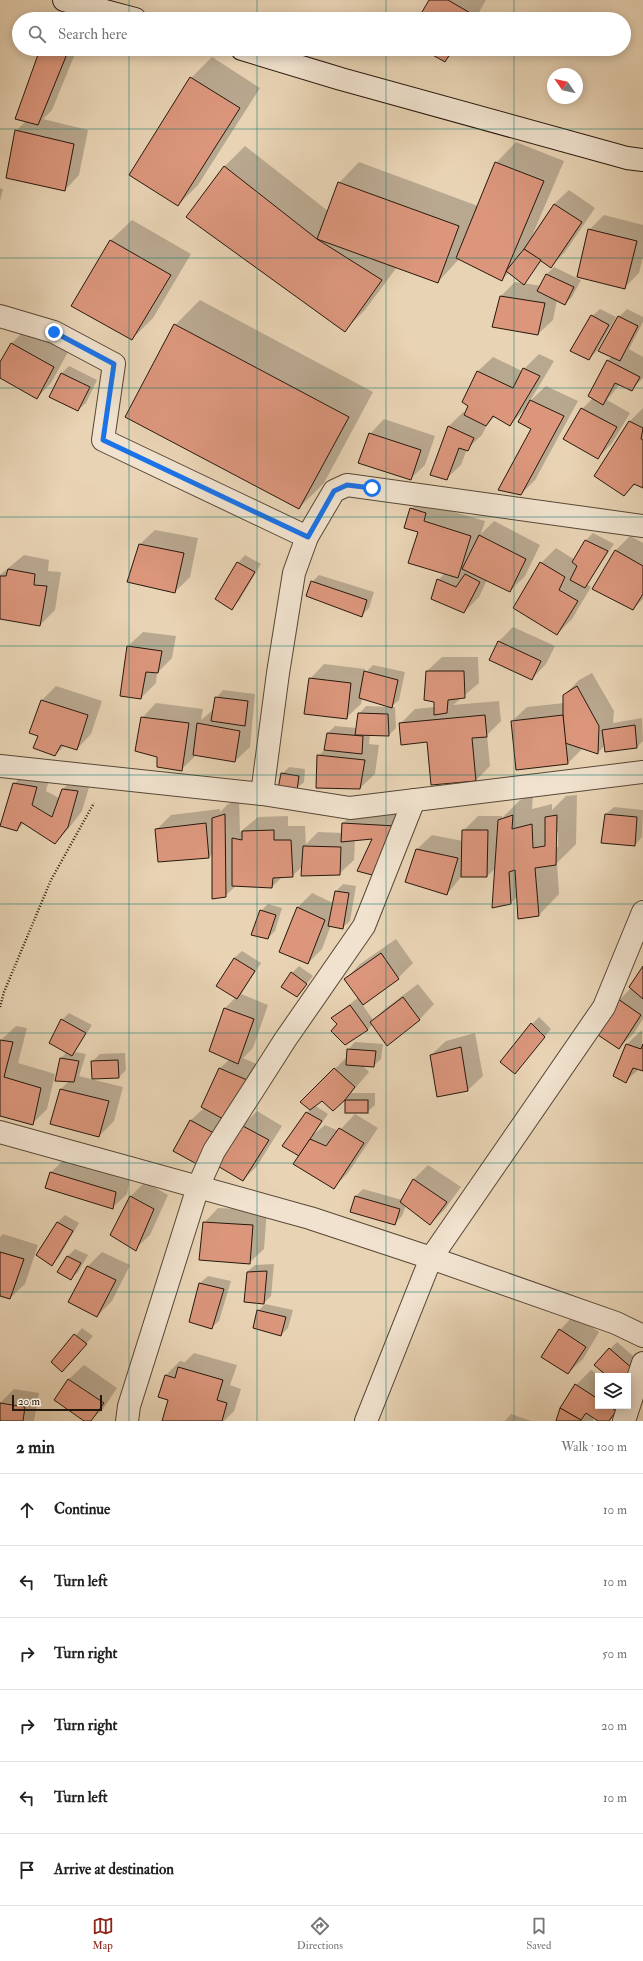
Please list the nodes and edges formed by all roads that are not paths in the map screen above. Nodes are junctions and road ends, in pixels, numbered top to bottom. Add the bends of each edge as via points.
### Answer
1 (64, 0) edge
2 (109, 12) edge
3 (266, 56) edge
4 (643, 160) edge
5 (0, 316) edge
6 (643, 526) edge
7 (308, 537) junction
8 (0, 766) edge
9 (643, 772) edge
10 (262, 794) junction
11 (414, 800) junction
12 (643, 912) edge
13 (0, 1132) edge
14 (198, 1187) junction
15 (431, 1258) junction
16 (643, 1336) edge
17 (643, 1363) edge
18 (127, 1421) edge
19 (366, 1421) edge
20 (624, 1421) edge

1 - 2 street
3 - 4 street via 626,158
5 - 7 street via 54,332 114,364 103,440
6 - 7 street via 347,485 334,491
7 - 10 street via 294,573
8 - 10 street
9 - 11 street
10 - 11 street via 350,808
11 - 14 street via 364,926 285,1040 218,1144
12 - 15 street via 604,1007
13 - 14 street
14 - 15 street via 310,1218
14 - 18 street via 129,1406
15 - 16 street via 616,1323
15 - 19 street
17 - 20 street

